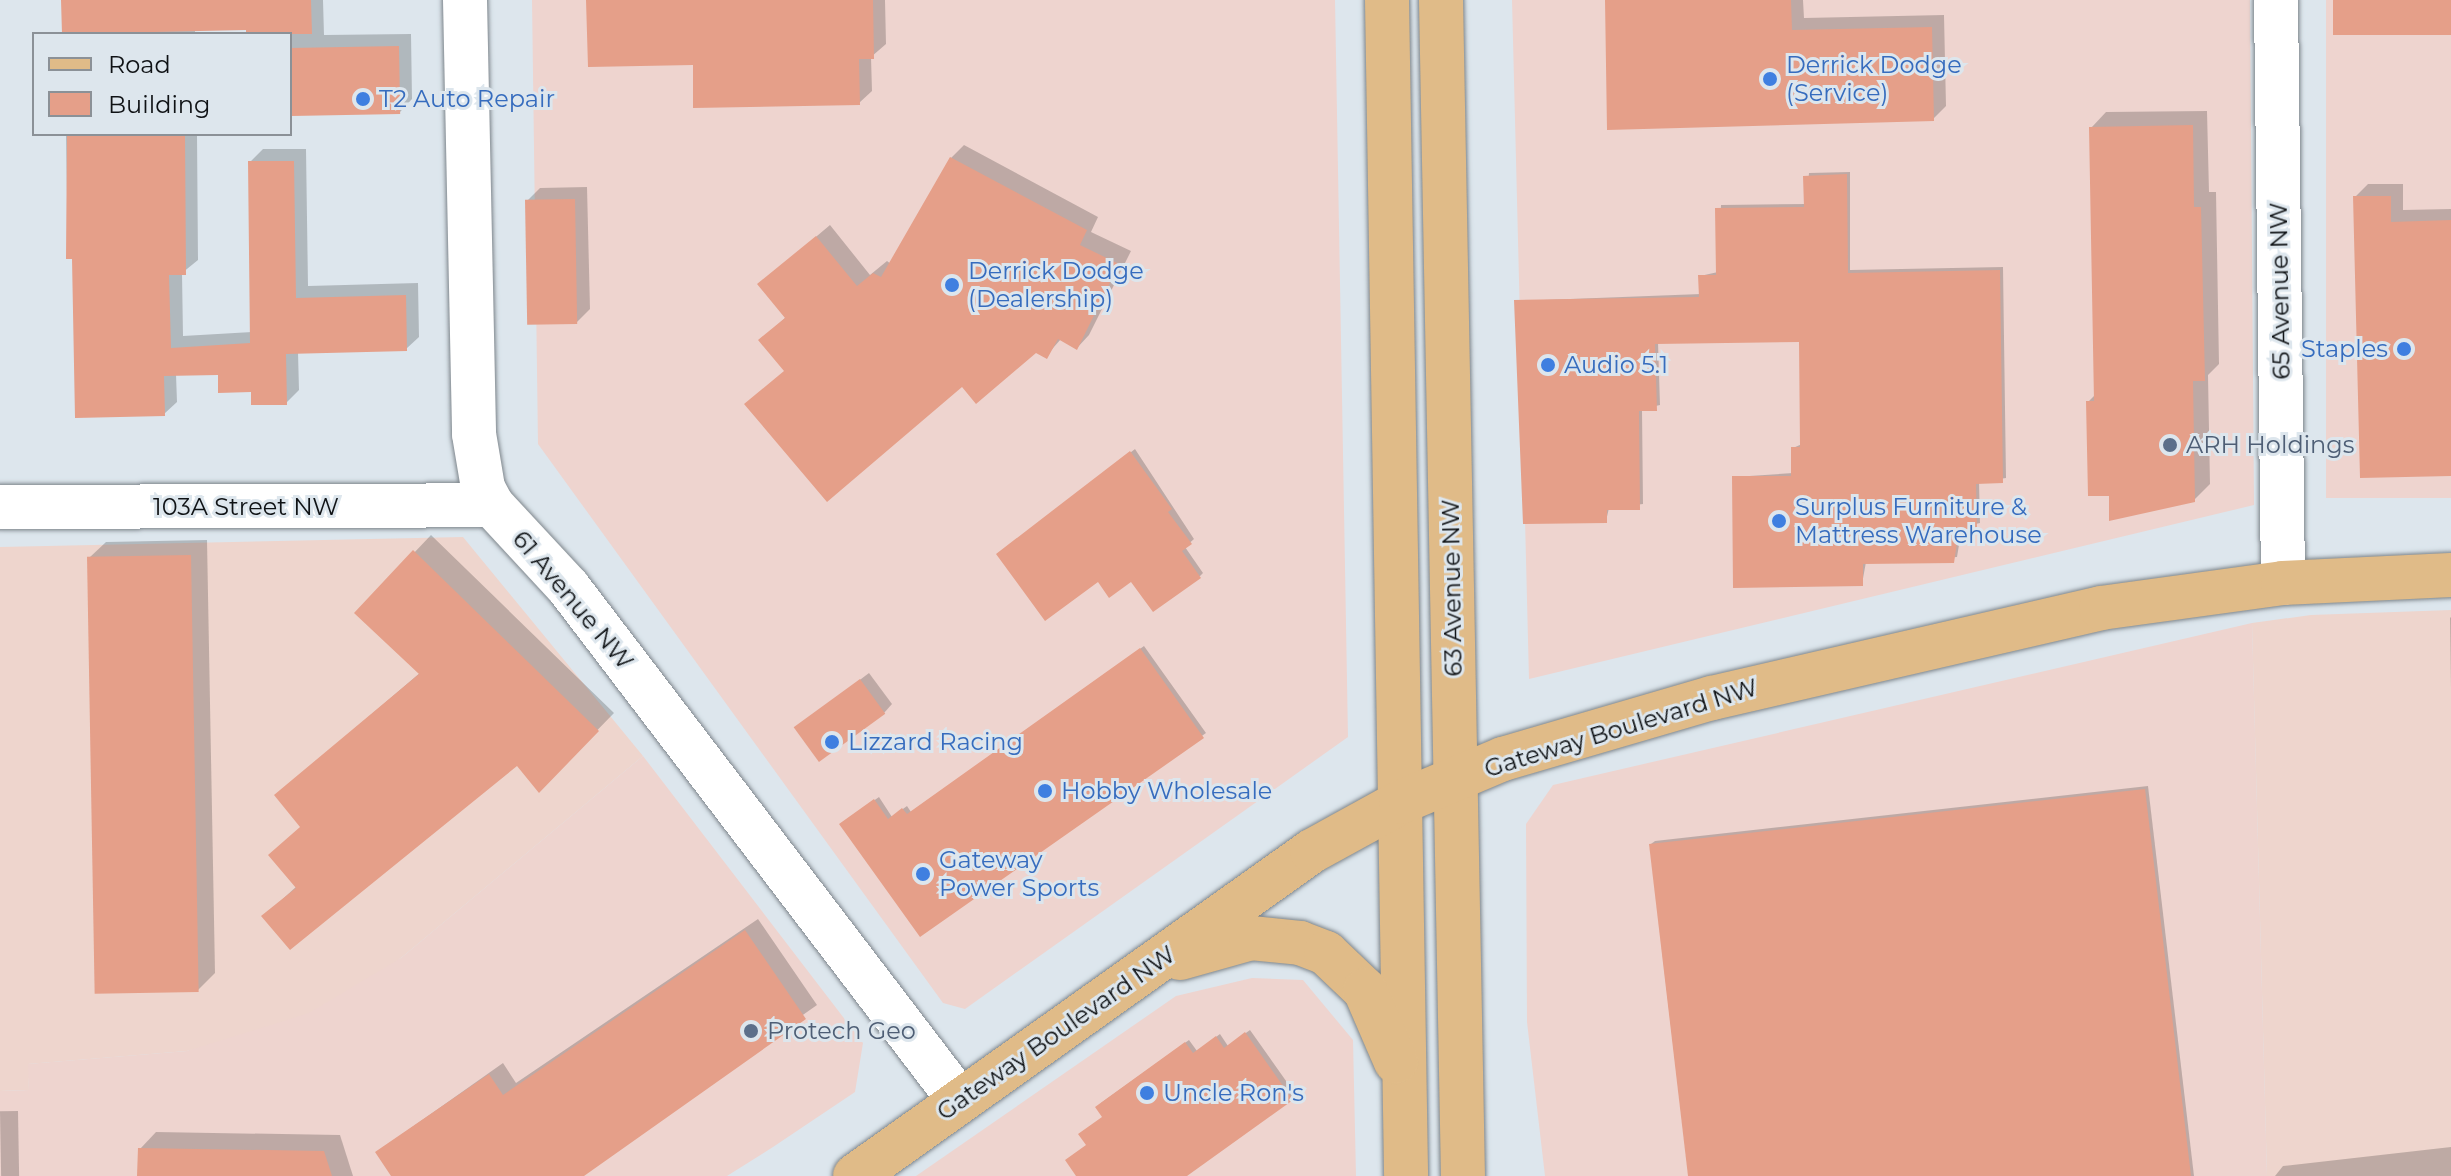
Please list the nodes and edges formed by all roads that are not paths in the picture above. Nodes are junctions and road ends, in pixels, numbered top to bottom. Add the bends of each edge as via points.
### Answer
1 (465, 0) edge
2 (1387, 0) edge
3 (1441, 0) edge
4 (2276, 0) edge
5 (492, 505) junction
6 (0, 507) edge
7 (2451, 575) edge
8 (2283, 583) junction
9 (1455, 780) junction
10 (1401, 802) junction
11 (1151, 965) junction
12 (1404, 1081) junction
13 (960, 1101) junction
14 (855, 1176) edge
15 (1406, 1176) edge
16 (1463, 1176) edge

1 - 5 street, 61 Avenue NW via 474,434 478,470
2 - 10 main road
3 - 9 main road, 63 Avenue NW
4 - 8 street, 65 Avenue NW
5 - 6 street, 103A Street NW
5 - 13 street, 61 Avenue NW via 568,587
7 - 8 main road, Gateway Boulevard NW
8 - 9 main road, Gateway Boulevard NW via 2101,608 1892,653 1688,704 1503,759
9 - 10 main road, Gateway Boulevard NW
9 - 16 main road, 63 Avenue NW
10 - 11 main road, Gateway Boulevard NW via 1312,851
10 - 12 main road
11 - 12 main road via 1251,938 1300,943 1326,953 1365,990
11 - 13 main road, Gateway Boulevard NW
12 - 15 main road
13 - 14 main road, Gateway Boulevard NW

